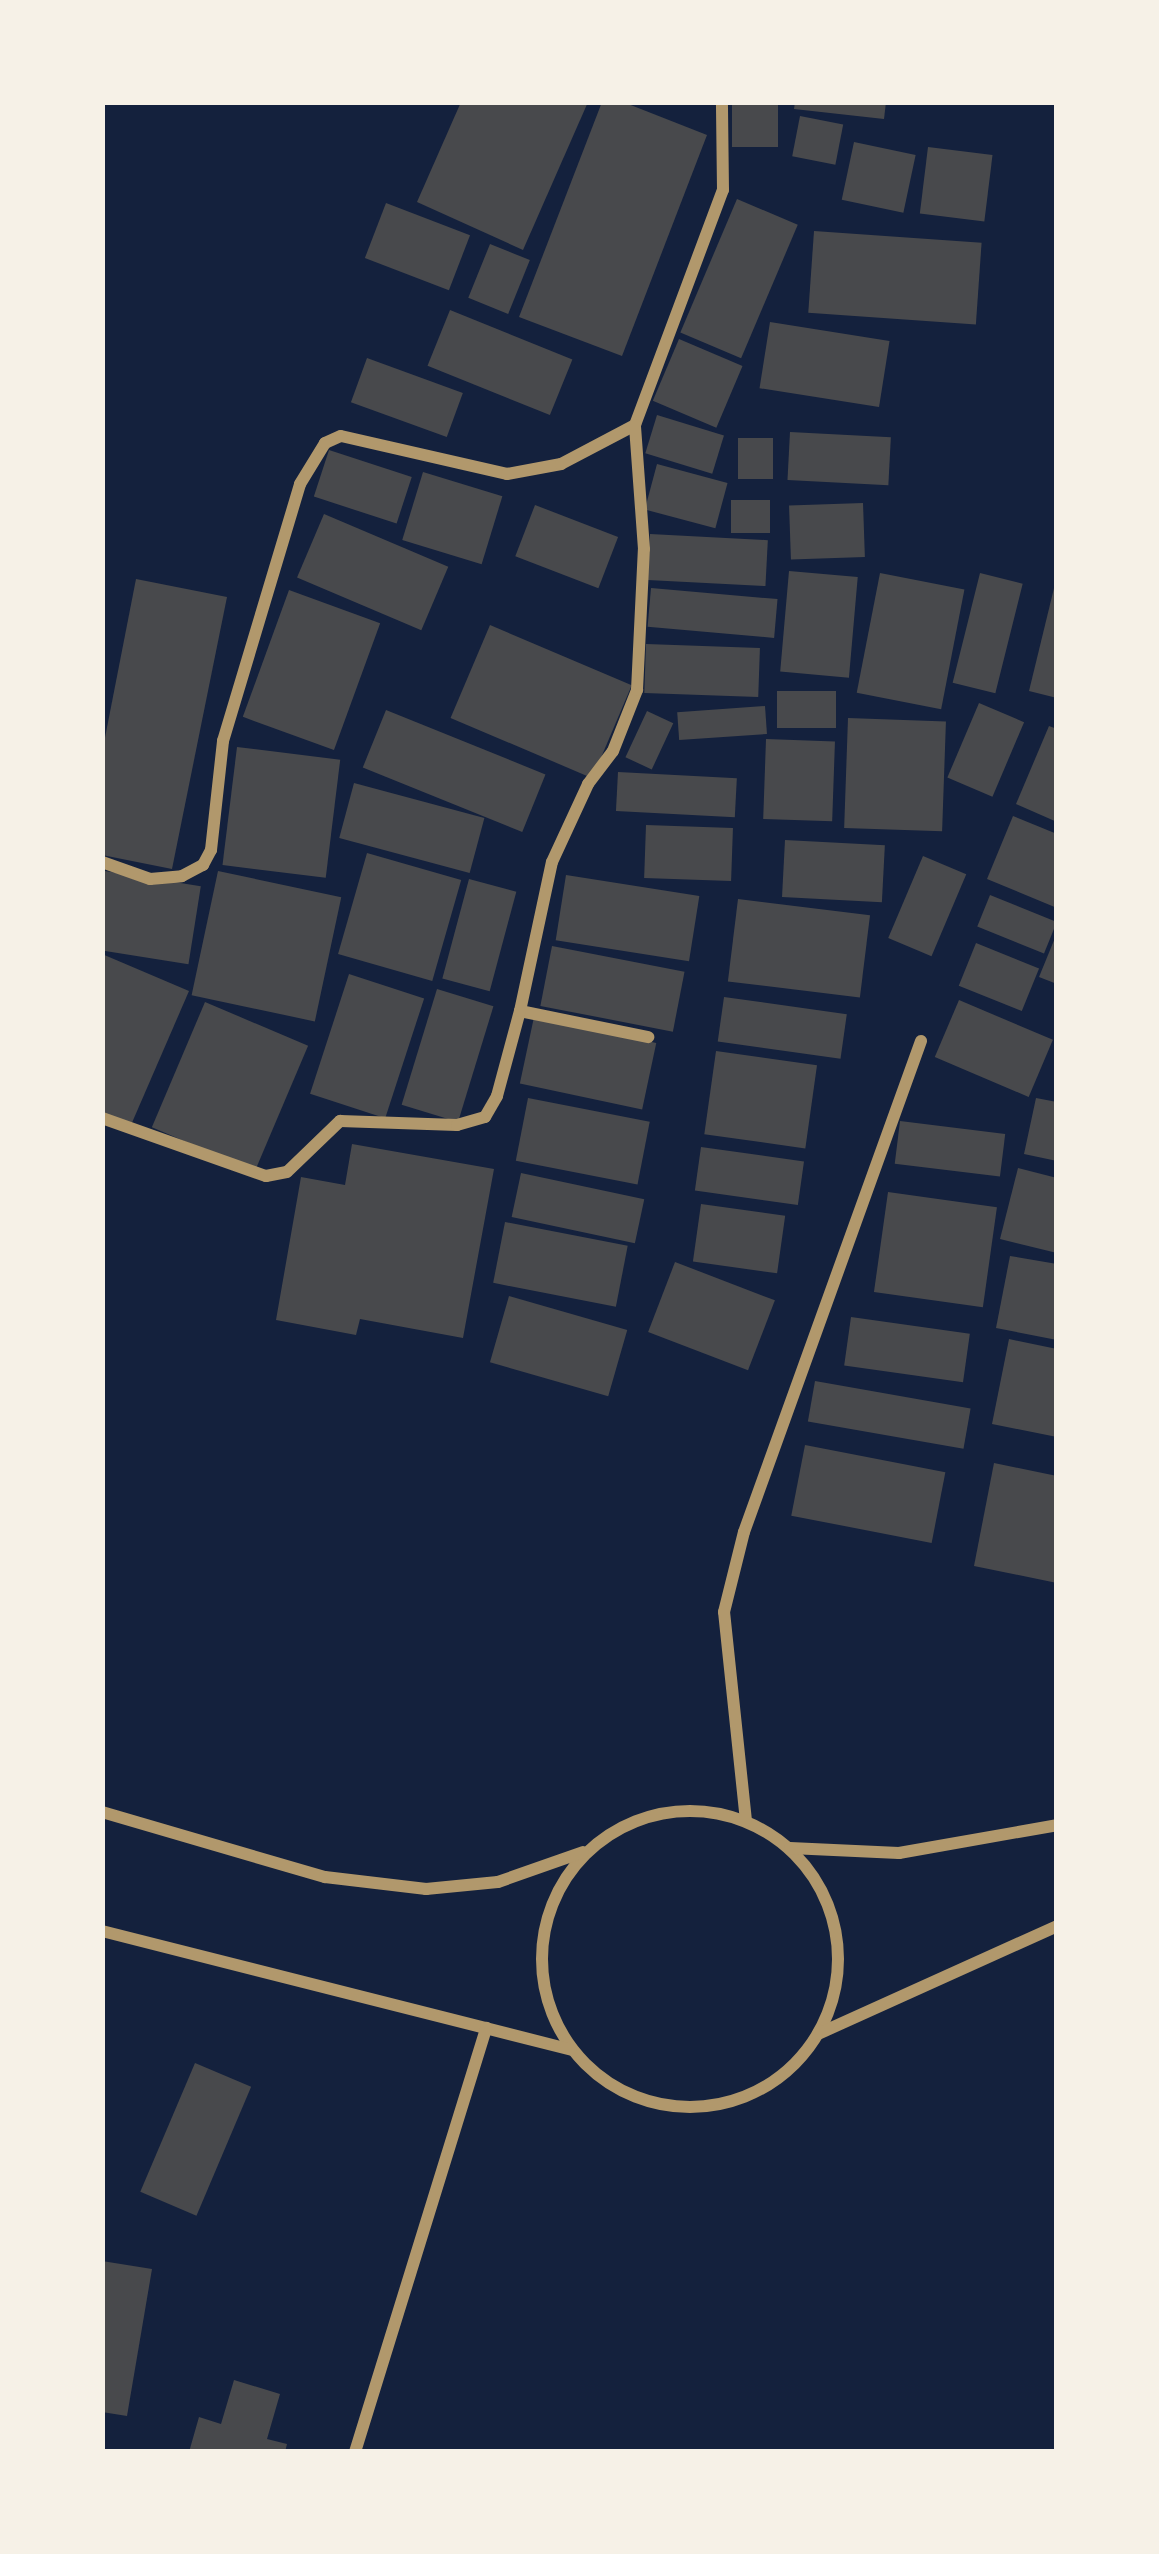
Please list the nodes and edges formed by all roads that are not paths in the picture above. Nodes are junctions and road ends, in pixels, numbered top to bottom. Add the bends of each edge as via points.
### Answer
1 (722, 102) edge
2 (635, 425) junction
3 (102, 862) edge
4 (520, 1011) junction
5 (648, 1037) dead end
6 (921, 1041) dead end
7 (102, 1118) edge
8 (102, 1812) edge
9 (746, 1821) junction
10 (1057, 1825) edge
11 (790, 1848) junction
12 (588, 1850) junction
13 (1057, 1926) edge
14 (102, 1931) edge
15 (486, 2028) junction
16 (818, 2034) junction
17 (570, 2049) junction
18 (355, 2452) edge

1 - 2 street via 723,190
2 - 3 street via 561,464 507,474 341,436 325,443 300,484 224,741 211,850 182,876 150,879
2 - 4 street via 644,549 637,690 552,862
4 - 5 street
4 - 7 street via 485,1117 457,1125 340,1121 275,1176
6 - 9 street via 743,1532 724,1612
8 - 12 street via 325,1877 426,1889 498,1882
9 - 11 street
9 - 12 street via 662,1811
10 - 11 street via 899,1853
11 - 16 street via 823,1892 835,1926 838,1963
12 - 17 street via 561,1883 542,1938 545,1997
13 - 16 street
14 - 15 street
15 - 17 street
15 - 18 street
16 - 17 street via 758,2092 718,2106 676,2108 635,2098 599,2079

